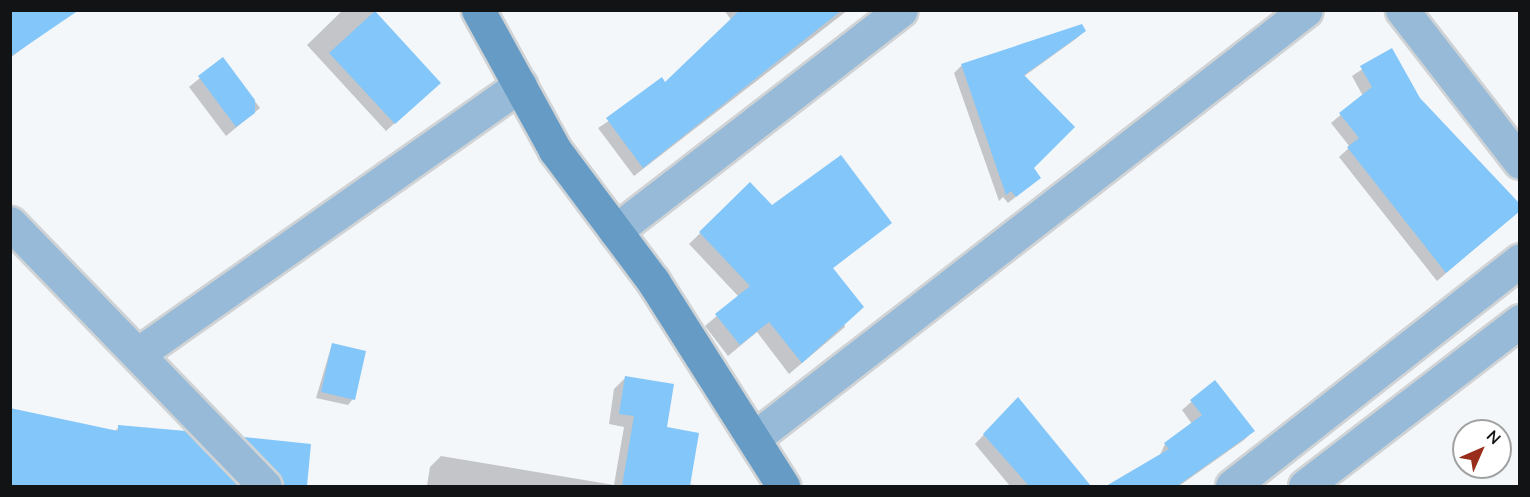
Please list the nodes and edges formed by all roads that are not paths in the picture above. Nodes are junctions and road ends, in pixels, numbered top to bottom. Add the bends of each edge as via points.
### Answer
1 (478, 10) edge
2 (901, 10) edge
3 (1306, 10) edge
4 (1402, 10) edge
5 (520, 85) junction
6 (1520, 162) edge
7 (10, 223) edge
8 (615, 231) junction
9 (1520, 260) edge
10 (1520, 321) edge
11 (140, 353) junction
12 (754, 438) junction
13 (265, 486) edge
14 (783, 486) edge
15 (1232, 486) edge
16 (1305, 486) edge

1 - 5 street
2 - 8 street
3 - 12 street
4 - 6 street
5 - 8 street via 555,150
5 - 11 street
7 - 11 street
8 - 12 street
9 - 15 street
10 - 16 street
11 - 13 street
12 - 14 street

